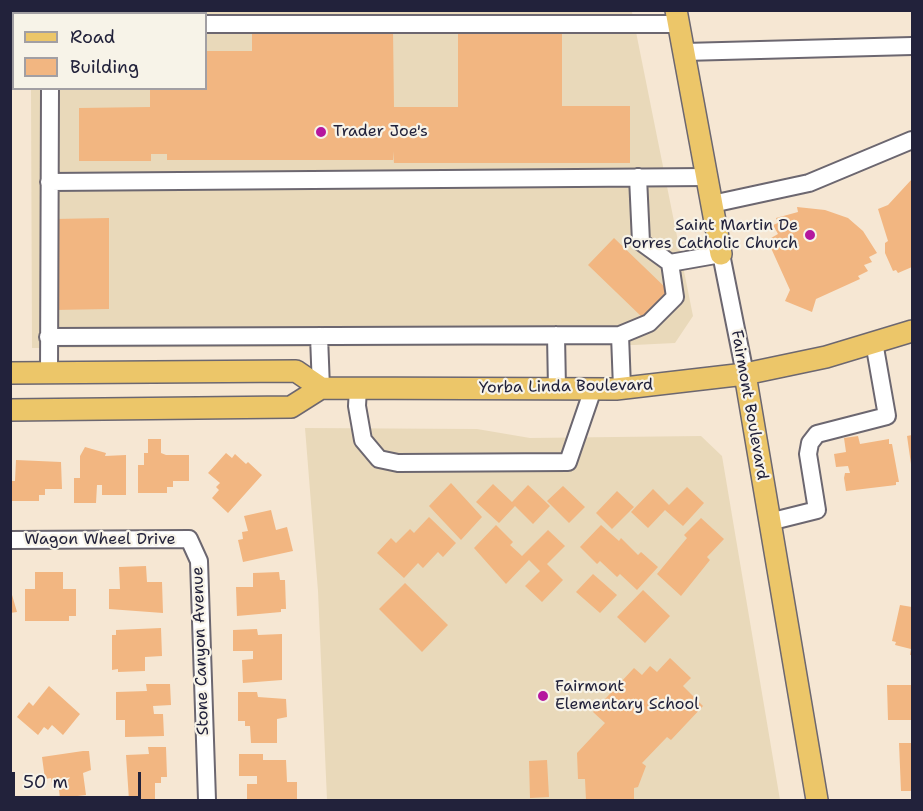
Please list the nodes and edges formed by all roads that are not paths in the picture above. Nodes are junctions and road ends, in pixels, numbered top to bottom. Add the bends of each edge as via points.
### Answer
1 (677, 17) edge
2 (207, 24) edge
3 (912, 46) edge
4 (684, 52) junction
5 (50, 90) edge
6 (912, 140) edge
7 (638, 177) junction
8 (707, 177) junction
9 (49, 182) junction
10 (712, 204) junction
11 (721, 254) junction
12 (670, 263) junction
13 (912, 331) edge
14 (556, 335) junction
15 (620, 335) junction
16 (319, 336) junction
17 (48, 337) junction
18 (874, 342) junction
19 (10, 373) edge
20 (49, 373) junction
21 (745, 374) junction
22 (321, 388) junction
23 (358, 388) junction
24 (621, 388) junction
25 (557, 389) junction
26 (593, 389) junction
27 (10, 410) edge
28 (769, 522) junction
29 (189, 539) joint
30 (10, 540) edge
31 (207, 801) edge
32 (817, 801) edge

1 - 2 street
1 - 4 main road, Fairmont Boulevard
3 - 4 street
4 - 8 main road, Fairmont Boulevard
5 - 9 street
6 - 10 street via 809,183
7 - 8 street
7 - 9 street
7 - 12 street via 641,242
8 - 10 main road, Fairmont Boulevard
9 - 17 street
10 - 11 main road, Fairmont Boulevard
11 - 12 street
11 - 21 street, Fairmont Boulevard
12 - 15 street via 675,297 649,323
13 - 18 main road, Yorba Linda Boulevard
14 - 15 street
14 - 16 street
14 - 25 street
15 - 24 street
16 - 17 street
16 - 22 street
17 - 20 street
18 - 21 main road, Yorba Linda Boulevard via 826,357
18 - 28 street via 887,416 817,434 808,454 817,510
19 - 20 main road
20 - 22 main road via 296,371
21 - 24 main road, Yorba Linda Boulevard
21 - 28 main road, Fairmont Boulevard
22 - 23 main road, Yorba Linda Boulevard
22 - 27 main road via 291,407
23 - 25 main road, Yorba Linda Boulevard
23 - 26 street via 363,440 379,459 398,463 568,462
24 - 26 main road, Yorba Linda Boulevard
25 - 26 main road, Yorba Linda Boulevard
28 - 32 main road, Fairmont Boulevard
29 - 30 street, Wagon Wheel Drive
29 - 31 street, Stone Canyon Avenue via 199,561

